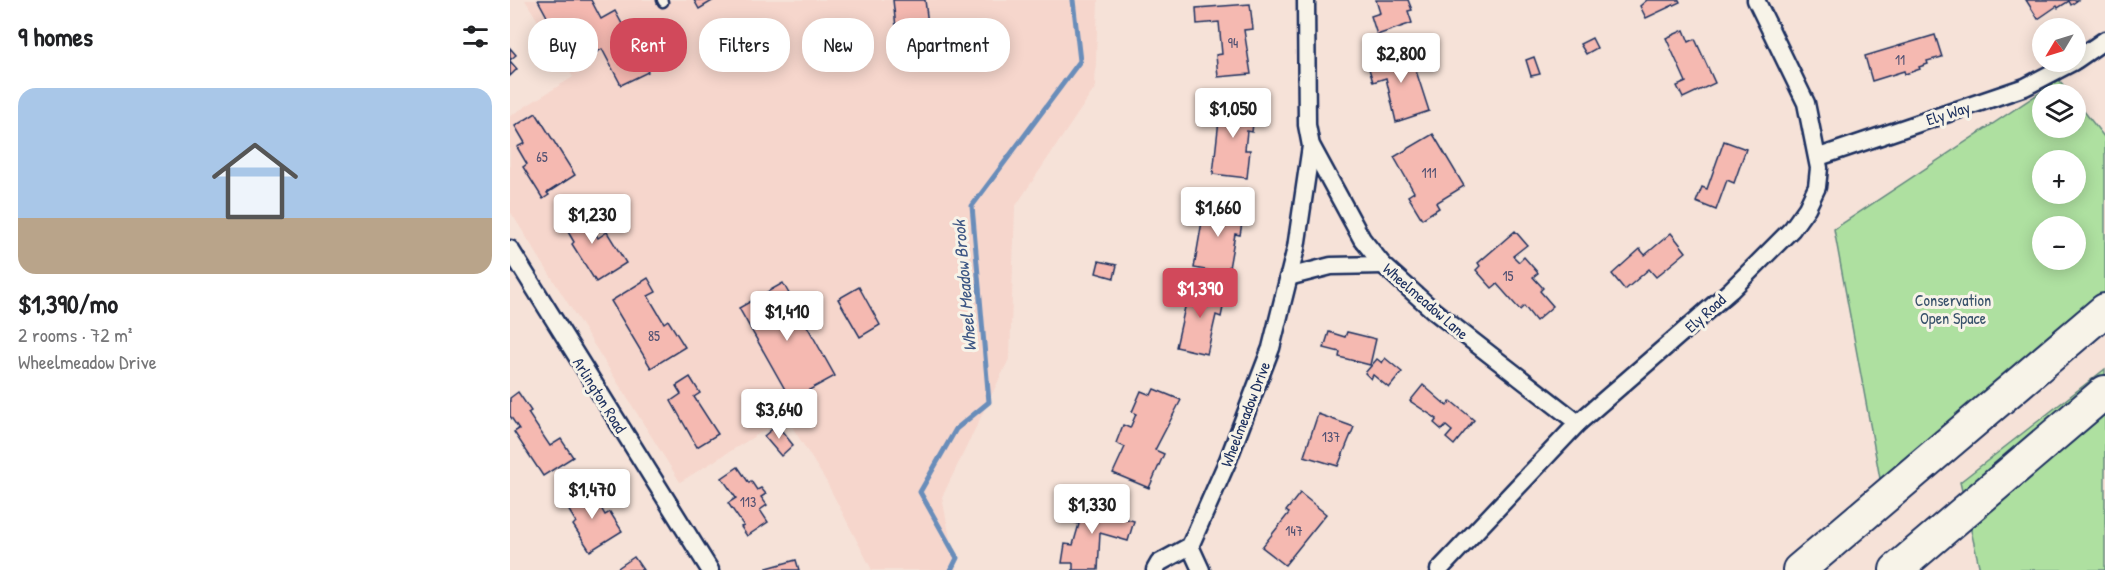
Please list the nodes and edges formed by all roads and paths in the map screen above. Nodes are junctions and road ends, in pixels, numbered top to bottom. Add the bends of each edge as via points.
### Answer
1 (1306, 0) edge
2 (1756, 0) edge
3 (2105, 40) edge
4 (2086, 53) edge
5 (2054, 72) edge
6 (1311, 146) junction
7 (1819, 157) junction
8 (510, 249) edge
9 (1383, 265) junction
10 (1288, 276) junction
11 (2105, 310) edge
12 (2105, 392) edge
13 (1578, 423) junction
14 (1190, 546) junction
15 (710, 570) edge
16 (1155, 570) edge
17 (1201, 570) edge
18 (1440, 570) edge
19 (1799, 570) edge
20 (1896, 570) edge

1 - 6 street, Wheelmeadow Drive via 1307,125
2 - 7 street, Ely Road via 1806,103
3 - 4 street, Ely Way
5 - 7 street, Ely Way via 2025,87
6 - 9 street, Wheelmeadow Lane via 1362,239
6 - 10 street, Wheelmeadow Drive via 1303,214
7 - 13 street, Ely Road via 1817,187 1792,229 1693,326
8 - 15 street, Arlington Road
9 - 10 street via 1331,266
9 - 13 street, Wheelmeadow Lane via 1434,311
10 - 14 street, Wheelmeadow Drive via 1271,348 1256,390
11 - 19 highway
12 - 20 highway
13 - 18 street, Ely Road
14 - 16 street via 1159,563
14 - 17 street

